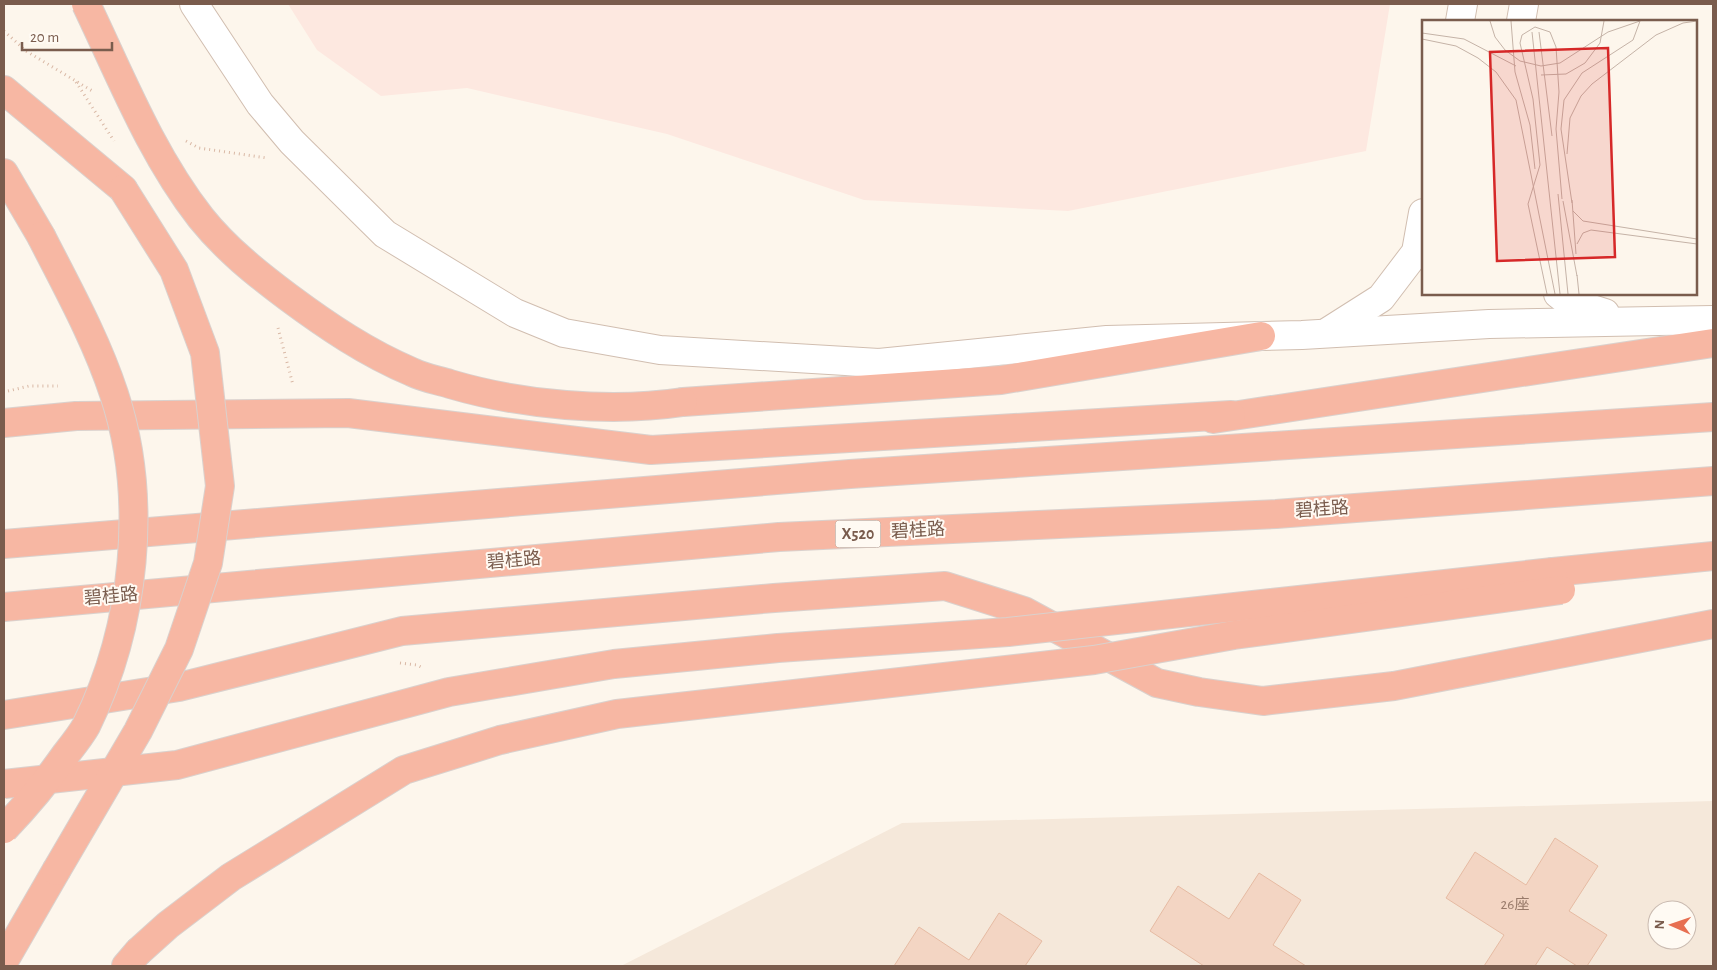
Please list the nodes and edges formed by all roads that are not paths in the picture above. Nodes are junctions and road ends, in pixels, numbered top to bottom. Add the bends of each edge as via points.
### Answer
1 (86, 4) edge
2 (194, 4) edge
3 (1463, 4) edge
4 (1524, 4) edge
5 (1460, 20) edge
6 (1521, 20) edge
7 (4, 90) edge
8 (4, 173) edge
9 (1422, 219) edge
10 (1559, 295) edge
11 (1625, 320) junction
12 (1713, 320) edge
13 (1328, 332) junction
14 (1261, 336) junction
15 (1713, 343) edge
16 (1231, 415) junction
17 (1713, 417) edge
18 (4, 424) edge
19 (947, 469) junction
20 (1713, 481) edge
21 (4, 544) edge
22 (1713, 556) edge
23 (1713, 562) edge
24 (1557, 581) junction
25 (4, 607) edge
26 (1713, 624) edge
27 (4, 714) edge
28 (4, 784) edge
29 (4, 829) edge
30 (132, 959) edge
31 (4, 961) edge

1 - 14 highway, bridge via 161,161 202,218 245,265 323,324 368,350 414,373 481,393 542,404 654,406 1001,380
2 - 14 street via 260,104 292,142 386,234 515,313 564,332 660,350 879,362 1106,340
3 - 5 street
4 - 6 street
7 - 31 highway, bridge via 123,189 174,270 205,353 220,486 208,563 178,648 138,730
8 - 29 highway, bridge via 41,236 80,314 114,394 127,449 134,553 112,663 85,727 41,790
9 - 13 street via 1416,252 1382,298
10 - 11 street via 1567,301
11 - 12 street
11 - 13 street
13 - 14 street
15 - 16 highway
16 - 18 highway via 651,450 348,414 76,416
16 - 19 highway
17 - 19 highway
19 - 21 highway via 850,474
20 - 25 highway, 碧桂路 / X520 via 1276,514 779,537
22 - 24 highway
23 - 24 highway
24 - 28 highway, bridge via 1008,632 778,648 614,664 449,692 177,765
24 - 30 highway, bridge via 1094,660 617,714 500,740 404,770 231,877 168,925
26 - 27 highway via 1394,686 1263,701 1156,683 1024,611 945,586 402,631 179,687

